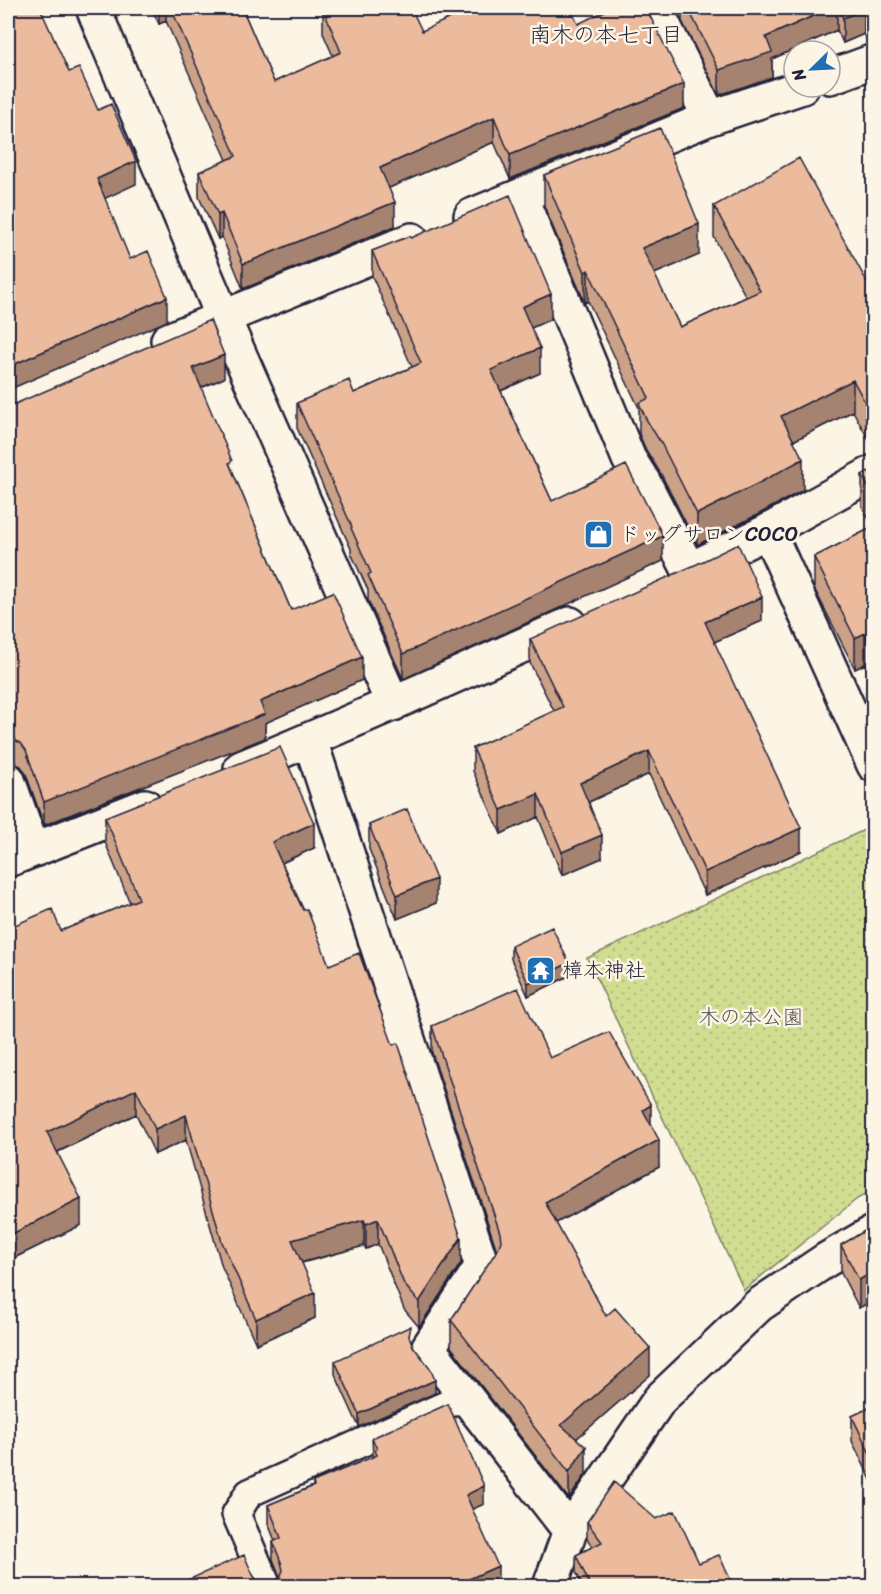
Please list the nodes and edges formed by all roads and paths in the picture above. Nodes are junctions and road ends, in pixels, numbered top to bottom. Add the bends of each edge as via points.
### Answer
1 (93, 8) edge
2 (655, 8) edge
3 (869, 73) edge
4 (842, 76) edge
5 (782, 94) edge
6 (710, 118) junction
7 (520, 196) junction
8 (223, 316) junction
9 (136, 354) edge
10 (873, 472) edge
11 (768, 531) junction
12 (594, 613) edge
13 (393, 704) junction
14 (310, 740) junction
15 (873, 765) edge
16 (8, 780) edge
17 (211, 780) edge
18 (167, 797) edge
19 (20, 855) edge
20 (873, 1232) edge
21 (466, 1396) junction
22 (570, 1531) junction
23 (267, 1587) edge
24 (550, 1587) edge

1 - 8 street
2 - 6 street
3 - 4 street
5 - 6 street
6 - 7 street
7 - 8 street
7 - 11 street via 628,459 671,538 678,575
8 - 9 street
8 - 13 street
10 - 11 street
11 - 15 street
12 - 13 street
13 - 14 street
14 - 17 street
14 - 21 street via 482,1266 428,1348
16 - 19 street
18 - 19 street
20 - 22 street via 759,1305 660,1399
21 - 22 street
21 - 23 lane via 249,1493 236,1514
22 - 24 street

